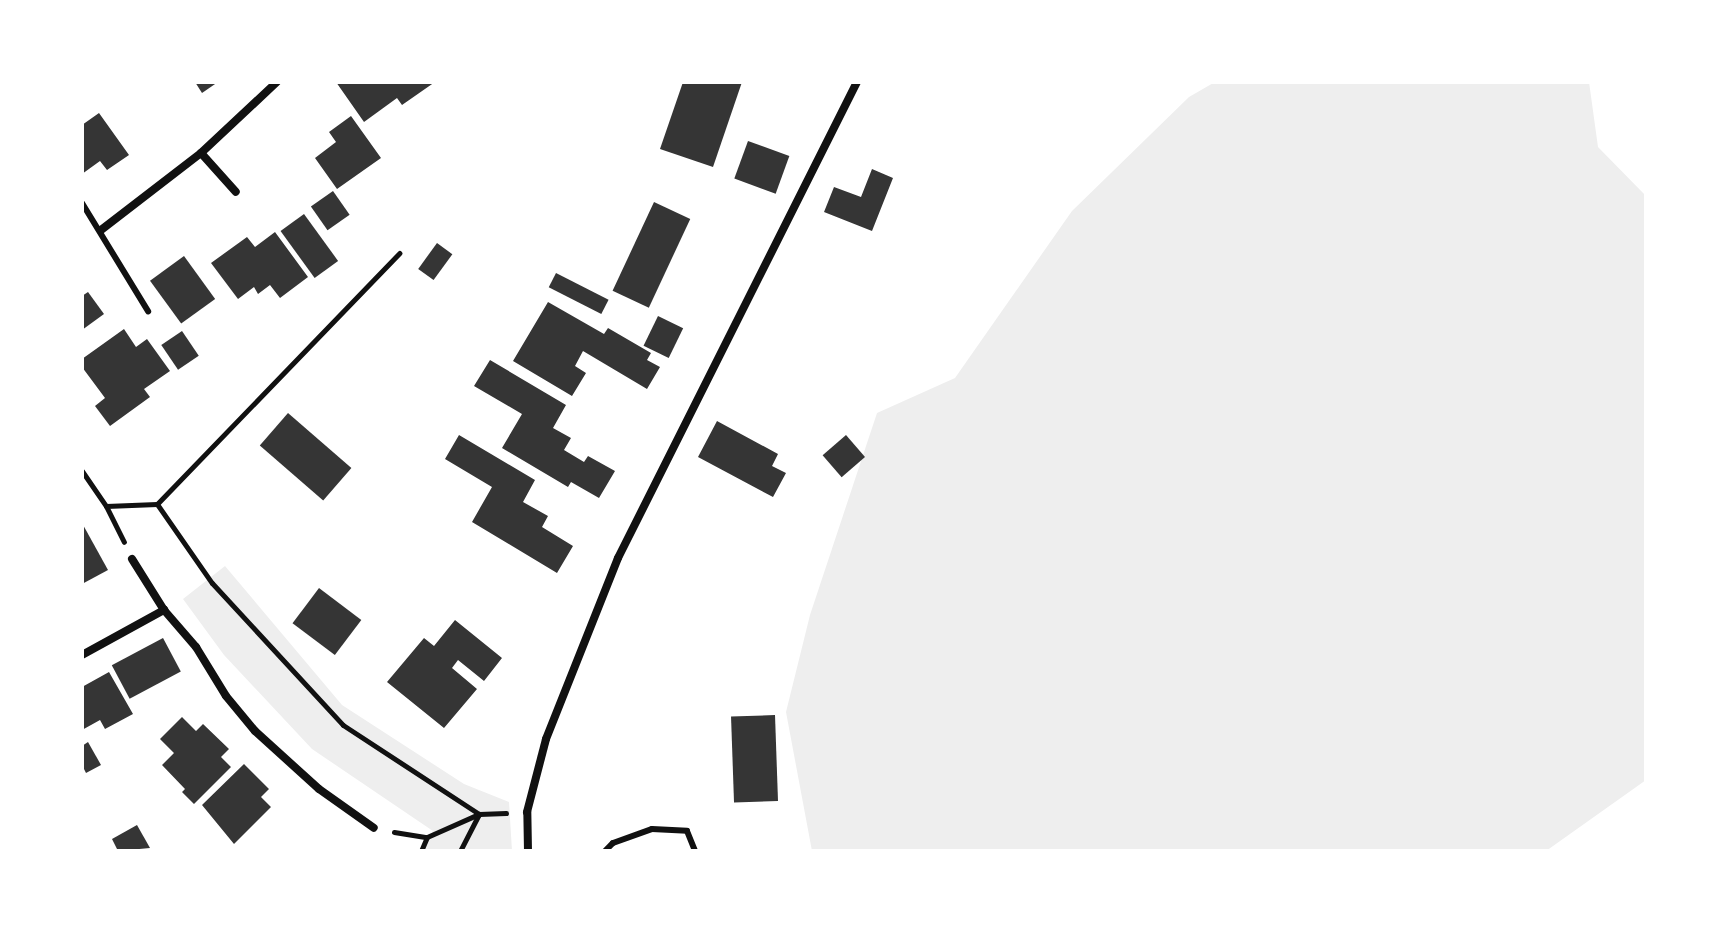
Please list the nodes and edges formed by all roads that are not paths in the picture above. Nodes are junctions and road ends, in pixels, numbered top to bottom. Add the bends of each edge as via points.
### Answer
1 (277, 82) edge
2 (857, 82) edge
3 (201, 153) junction
4 (236, 192) dead end
5 (82, 203) edge
6 (101, 230) junction
7 (148, 311) dead end
8 (132, 559) road end
9 (164, 610) junction
10 (82, 655) edge
11 (374, 828) road end
12 (528, 851) edge
13 (605, 851) edge
14 (695, 851) edge

1 - 3 street
2 - 12 street via 618,558 546,739 527,812
3 - 4 street
3 - 6 street
5 - 6 lane
6 - 7 lane
8 - 9 street
9 - 10 street
9 - 11 street via 255,731 319,789
13 - 14 lane via 652,829 687,831

